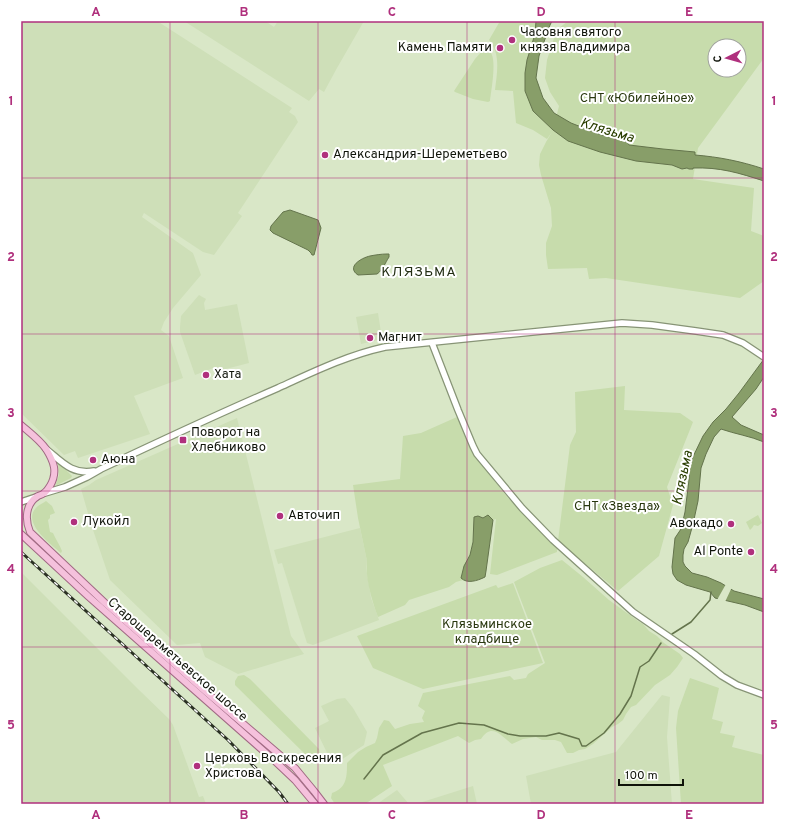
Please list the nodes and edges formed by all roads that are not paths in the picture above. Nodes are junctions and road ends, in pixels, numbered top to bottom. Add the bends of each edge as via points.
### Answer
1 (432, 343) junction
2 (764, 357) edge
3 (21, 425) edge
4 (45, 447) junction
5 (98, 470) junction
6 (45, 493) junction
7 (38, 496) junction
8 (21, 502) edge
9 (21, 534) edge
10 (764, 696) edge
11 (315, 804) edge
12 (324, 804) edge

1 - 2 main road via 622,323 723,335 737,340
1 - 5 main road via 385,347 345,358
1 - 10 main road via 472,446 522,508 632,612 722,676
3 - 4 main road
4 - 5 main road via 76,471
4 - 6 main road via 51,458 55,476
5 - 6 main road via 87,477
6 - 7 main road
7 - 8 main road
7 - 12 main road, Старошереметьевское шоссе via 27,511 30,532 105,603 295,768
9 - 11 main road, Старошереметьевское шоссе via 276,762

